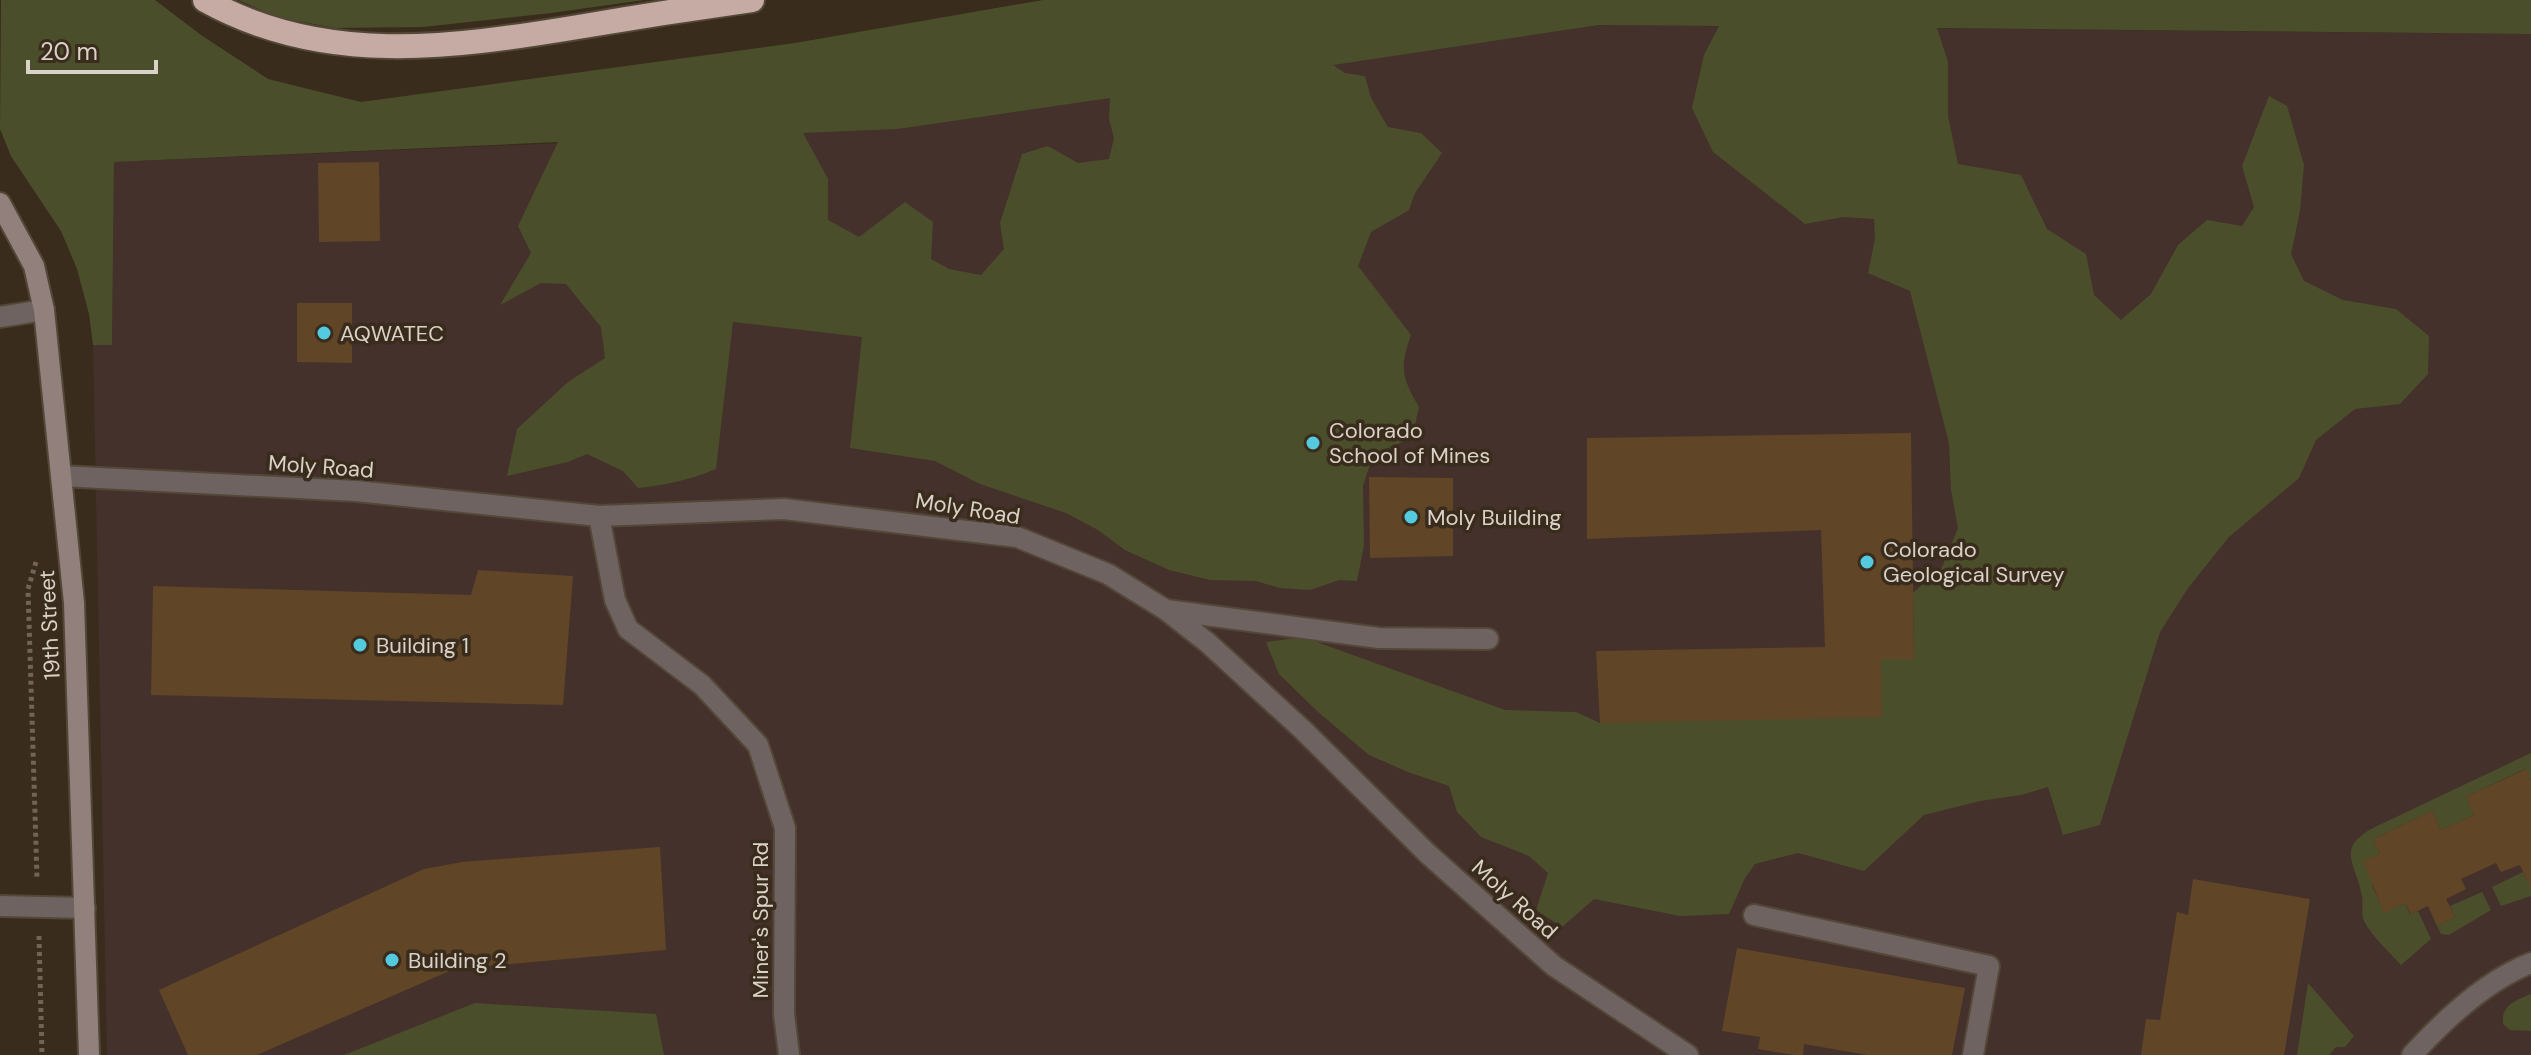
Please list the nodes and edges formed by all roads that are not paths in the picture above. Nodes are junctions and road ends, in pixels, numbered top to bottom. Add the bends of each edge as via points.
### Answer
1 (205, 0) edge
2 (752, 0) edge
3 (0, 203) edge
4 (44, 310) junction
5 (0, 317) edge
6 (61, 476) junction
7 (599, 516) junction
8 (1166, 610) junction
9 (1488, 639) dead end
10 (0, 906) edge
11 (85, 908) junction
12 (1754, 915) dead end
13 (2531, 963) edge
14 (89, 1055) edge
15 (789, 1055) edge
16 (1688, 1055) edge
17 (1973, 1055) edge
18 (2412, 1055) edge

1 - 2 highway via 267,27 312,39 392,48 452,45
3 - 4 street, 19th Street via 34,266
4 - 5 street
4 - 6 street, 19th Street
6 - 7 street, Moly Road via 356,491
6 - 11 street, 19th Street via 74,603
7 - 8 street, Moly Road via 784,509 1017,537 1108,574
7 - 15 street, Miner's Spur Rd via 615,600 628,629 702,685 758,745 785,828 784,1014
8 - 9 street via 1379,638
8 - 16 street, Moly Road via 1208,643 1428,854 1554,966
10 - 11 street
11 - 14 street, 19th Street
12 - 17 street via 1989,966
13 - 18 street via 2470,1000

